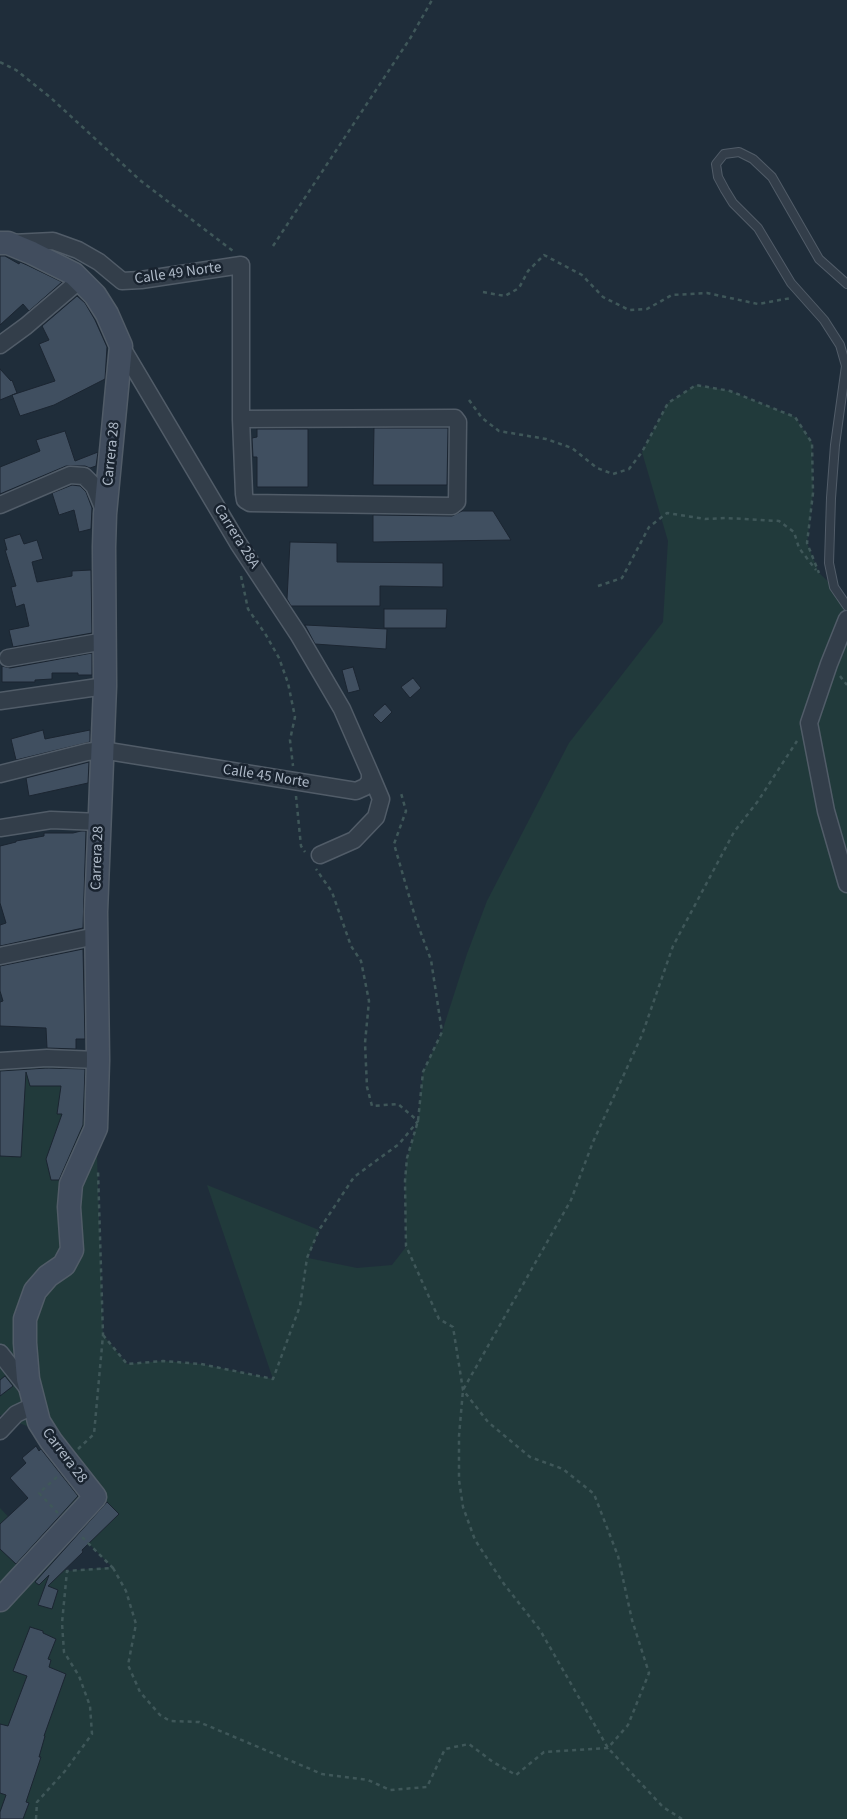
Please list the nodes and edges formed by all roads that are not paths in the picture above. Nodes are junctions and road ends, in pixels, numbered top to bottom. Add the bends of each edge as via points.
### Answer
1 (4, 243) edge
2 (122, 281) junction
3 (847, 284) edge
4 (87, 288) junction
5 (0, 345) edge
6 (122, 346) junction
7 (241, 419) junction
8 (0, 505) edge
9 (105, 514) junction
10 (847, 606) edge
11 (847, 619) edge
12 (105, 641) junction
13 (8, 658) dead end
14 (105, 686) junction
15 (0, 701) edge
16 (102, 750) junction
17 (370, 773) junction
18 (0, 774) edge
19 (100, 822) junction
20 (0, 828) edge
21 (320, 855) dead end
22 (847, 884) edge
23 (96, 936) junction
24 (0, 956) edge
25 (2, 1057) edge
26 (98, 1060) junction
27 (0, 1354) edge
28 (33, 1399) junction
29 (0, 1431) edge
30 (0, 1600) edge

1 - 2 street, Calle 49 Norte via 53,241 99,262
1 - 4 street via 74,274
2 - 4 street via 103,289
2 - 7 street, Calle 49 Norte via 241,265
3 - 10 lane via 819,258 772,177 753,159 739,152 724,154 716,164 724,190 758,228 791,283 824,320 840,345 846,366 835,445 829,563 834,587
4 - 5 street
4 - 6 street via 107,314
6 - 9 street, Carrera 28
6 - 17 street, Carrera 28A via 238,543 342,708
7 - 7 street via 244,494 250,504 452,506 457,502 458,422 453,417
8 - 9 street via 70,475 84,476 94,486
9 - 12 street, Carrera 28
11 - 22 street via 809,723 826,811
12 - 13 street
12 - 14 street, Carrera 28
14 - 15 street
14 - 16 street, Carrera 28
16 - 17 street, Calle 45 Norte via 356,791 370,780
16 - 18 street
16 - 19 street, Carrera 28
17 - 21 street via 381,800 376,817 354,840
19 - 20 street via 51,820
19 - 23 street, Carrera 28
23 - 24 street
23 - 26 street, Carrera 28
25 - 26 street
26 - 28 street, Carrera 28 via 96,1128 71,1184 72,1250 64,1266 48,1276 35,1291 25,1319 27,1370
27 - 28 street
28 - 29 street
28 - 30 street, Carrera 28 via 39,1422 51,1441 95,1497

